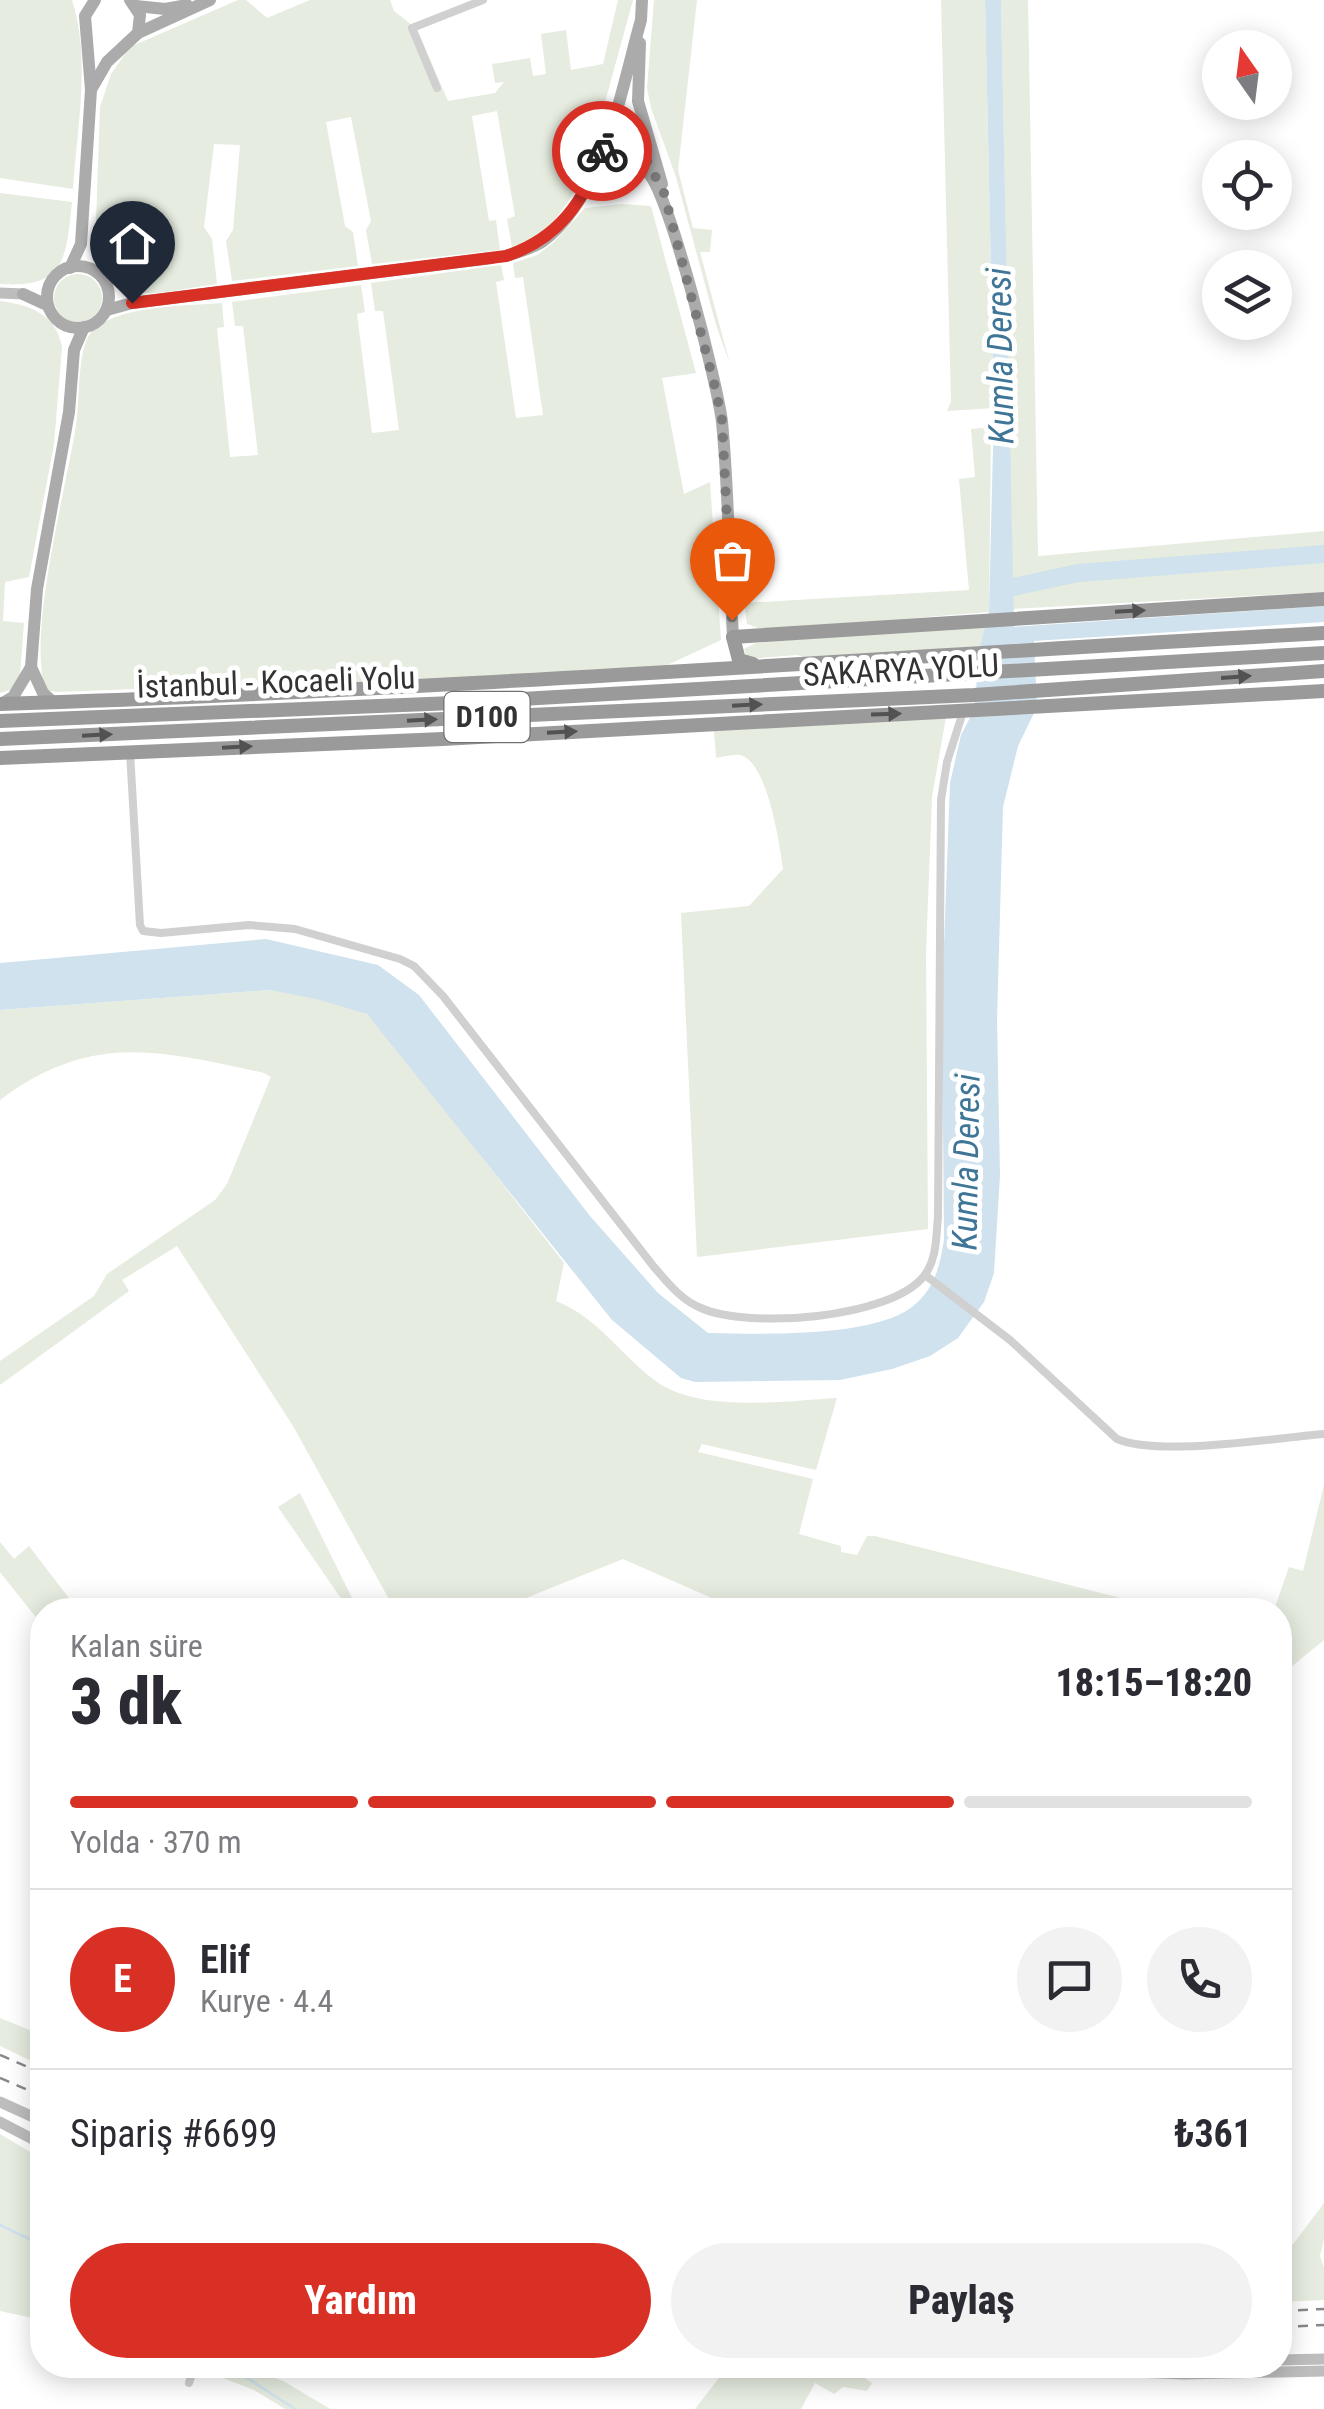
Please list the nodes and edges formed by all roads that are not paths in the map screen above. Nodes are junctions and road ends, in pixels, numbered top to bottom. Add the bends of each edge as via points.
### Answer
1 (79, 0) edge
2 (95, 0) edge
3 (482, 0) edge
4 (642, 0) edge
5 (207, 1) edge
6 (133, 3) edge
7 (85, 16) junction
8 (641, 20) junction
9 (87, 33) junction
10 (138, 33) junction
11 (124, 48) junction
12 (437, 88) dead end
13 (91, 90) junction
14 (607, 135) junction
15 (651, 175) junction
16 (592, 178) junction
17 (664, 193) junction
18 (670, 216) junction
19 (81, 244) junction
20 (70, 268) junction
21 (90, 269) junction
22 (48, 288) junction
23 (0, 293) edge
24 (23, 294) junction
25 (110, 294) junction
26 (132, 303) junction
27 (48, 305) junction
28 (107, 310) junction
29 (66, 326) junction
30 (84, 327) junction
31 (74, 350) junction
32 (1324, 599) edge
33 (1324, 633) edge
34 (733, 637) junction
35 (1202, 642) junction
36 (1324, 653) edge
37 (808, 665) junction
38 (31, 667) junction
39 (1066, 668) junction
40 (1324, 671) edge
41 (703, 672) junction
42 (1051, 691) junction
43 (1324, 691) edge
44 (1212, 698) junction
45 (1035, 699) junction
46 (54, 702) junction
47 (0, 704) edge
48 (970, 706) junction
49 (0, 721) edge
50 (0, 739) edge
51 (130, 752) junction
52 (0, 758) edge
53 (927, 1277) junction
54 (1324, 1434) edge
55 (0, 2102) edge
56 (30, 2116) edge
57 (0, 2122) edge
58 (30, 2138) edge
59 (1324, 2359) edge
60 (1292, 2360) edge
61 (1324, 2371) edge
62 (1292, 2372) edge
63 (191, 2378) edge
64 (189, 2383) dead end

1 - 7 main road
2 - 7 main road
3 - 12 street via 412,28
4 - 8 main road
5 - 6 main road via 165,9
5 - 10 main road
6 - 10 main road
7 - 9 main road
8 - 14 main road
8 - 17 main road via 638,100
9 - 11 main road via 100,47
9 - 13 main road
10 - 11 main road
11 - 13 main road
13 - 19 main road
14 - 15 main road
14 - 16 main road
14 - 17 main road via 644,155
15 - 16 main road via 628,164
15 - 18 main road
16 - 26 main road via 546,239 499,257
17 - 18 main road
18 - 34 main road via 722,420
19 - 20 main road
19 - 21 main road
20 - 21 main road
20 - 22 main road
21 - 25 main road
22 - 24 main road
22 - 27 main road
23 - 24 main road
24 - 27 main road
25 - 26 main road
25 - 28 main road
26 - 28 main road
27 - 29 main road
28 - 30 main road
29 - 30 main road
29 - 31 main road
30 - 31 main road
31 - 38 main road via 36,588
34 -> 32 highway
33 - 35 highway
34 - 37 highway via 743,663
34 - 41 highway via 728,656
35 - 37 highway
35 - 39 highway
36 - 39 highway, D100
37 - 41 highway
38 - 46 main road
38 - 47 main road
39 - 49 highway, İstanbul - Kocaeli Yolu / D100
42 -> 40 highway, SAKARYA YOLU / D100
41 - 46 highway
42 - 44 highway
42 - 45 highway, SAKARYA YOLU / D100
43 - 44 highway
44 - 45 highway
45 - 48 highway, SAKARYA YOLU / D100
46 - 47 highway
50 -> 48 highway, SAKARYA YOLU / D100
51 -> 48 highway
48 - 53 street via 941,800 938,1216
51 - 52 highway
51 - 53 street via 143,931 270,925 414,966 654,1267 697,1307 742,1317 833,1314 897,1298
53 - 54 street via 1117,1439 1161,1447
55 - 56 main road
57 - 58 main road
59 - 60 main road
61 - 62 main road
63 - 64 street

